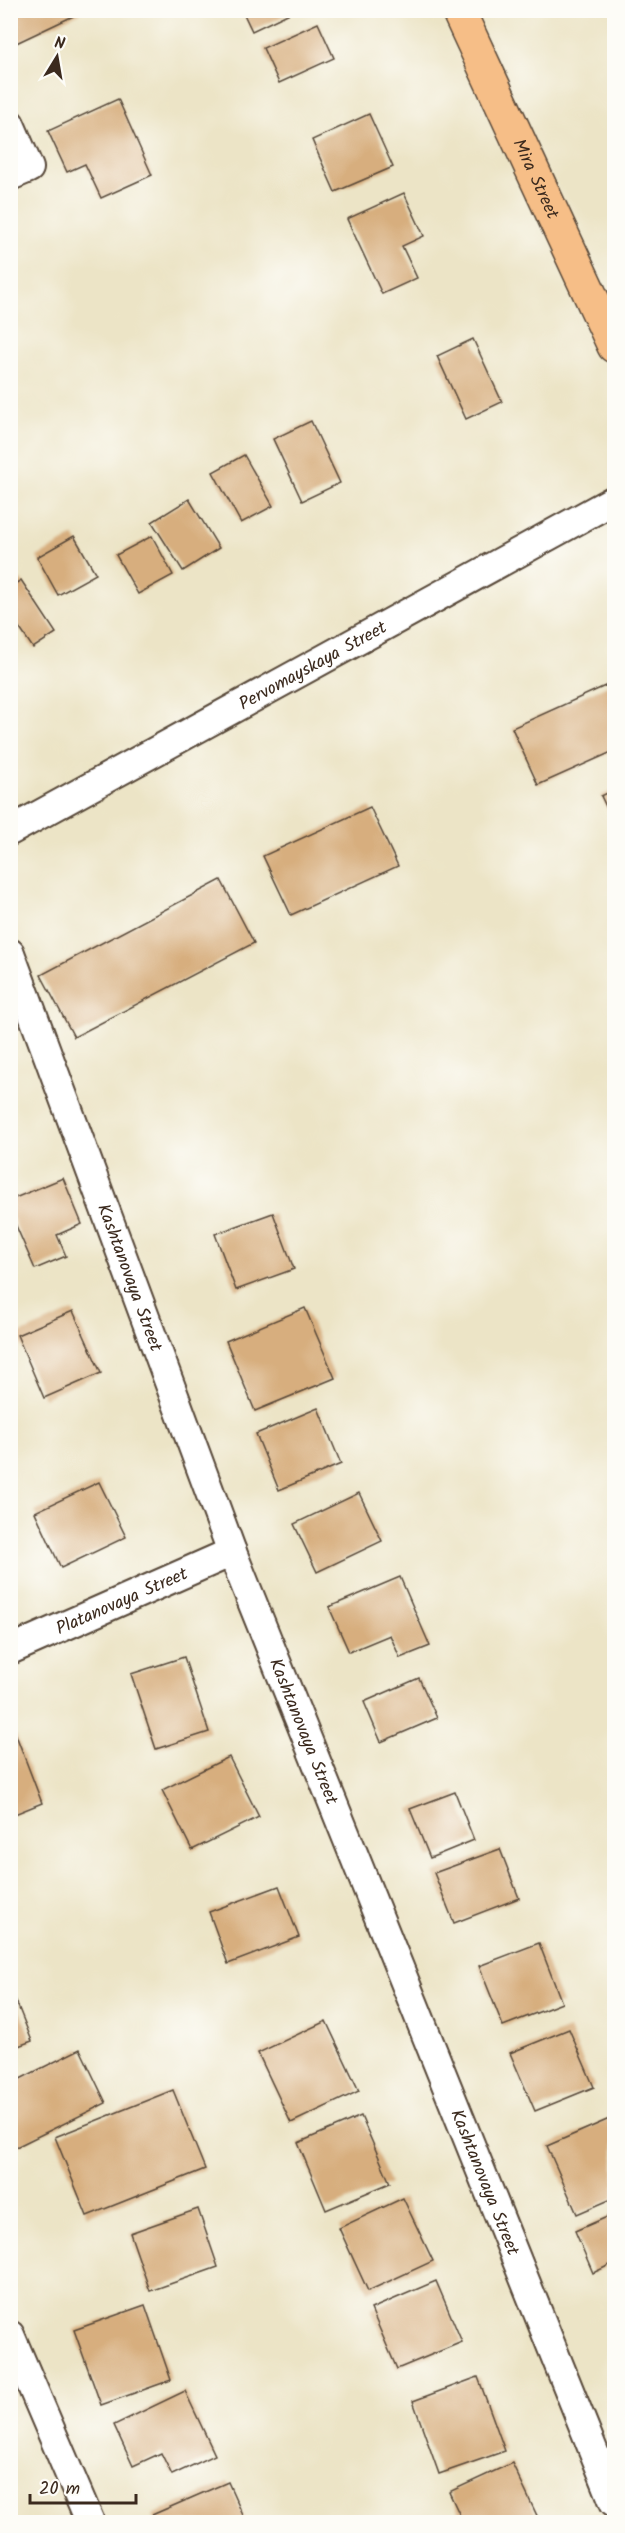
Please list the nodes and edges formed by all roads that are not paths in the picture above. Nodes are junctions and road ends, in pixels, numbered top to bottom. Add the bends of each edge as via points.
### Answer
1 (458, 10) edge
2 (10, 124) edge
3 (10, 176) edge
4 (615, 346) edge
5 (615, 500) edge
6 (10, 831) edge
7 (10, 953) edge
8 (232, 1552) junction
9 (10, 1650) edge
10 (10, 2335) edge
11 (615, 2502) edge
12 (90, 2523) edge

1 - 4 main road, Mira Street
2 - 3 street via 28,168
5 - 6 street, Pervomayskaya Street
7 - 8 street, Kashtanovaya Street
8 - 9 street, Platanovaya Street
8 - 11 street, Kashtanovaya Street
10 - 12 street

